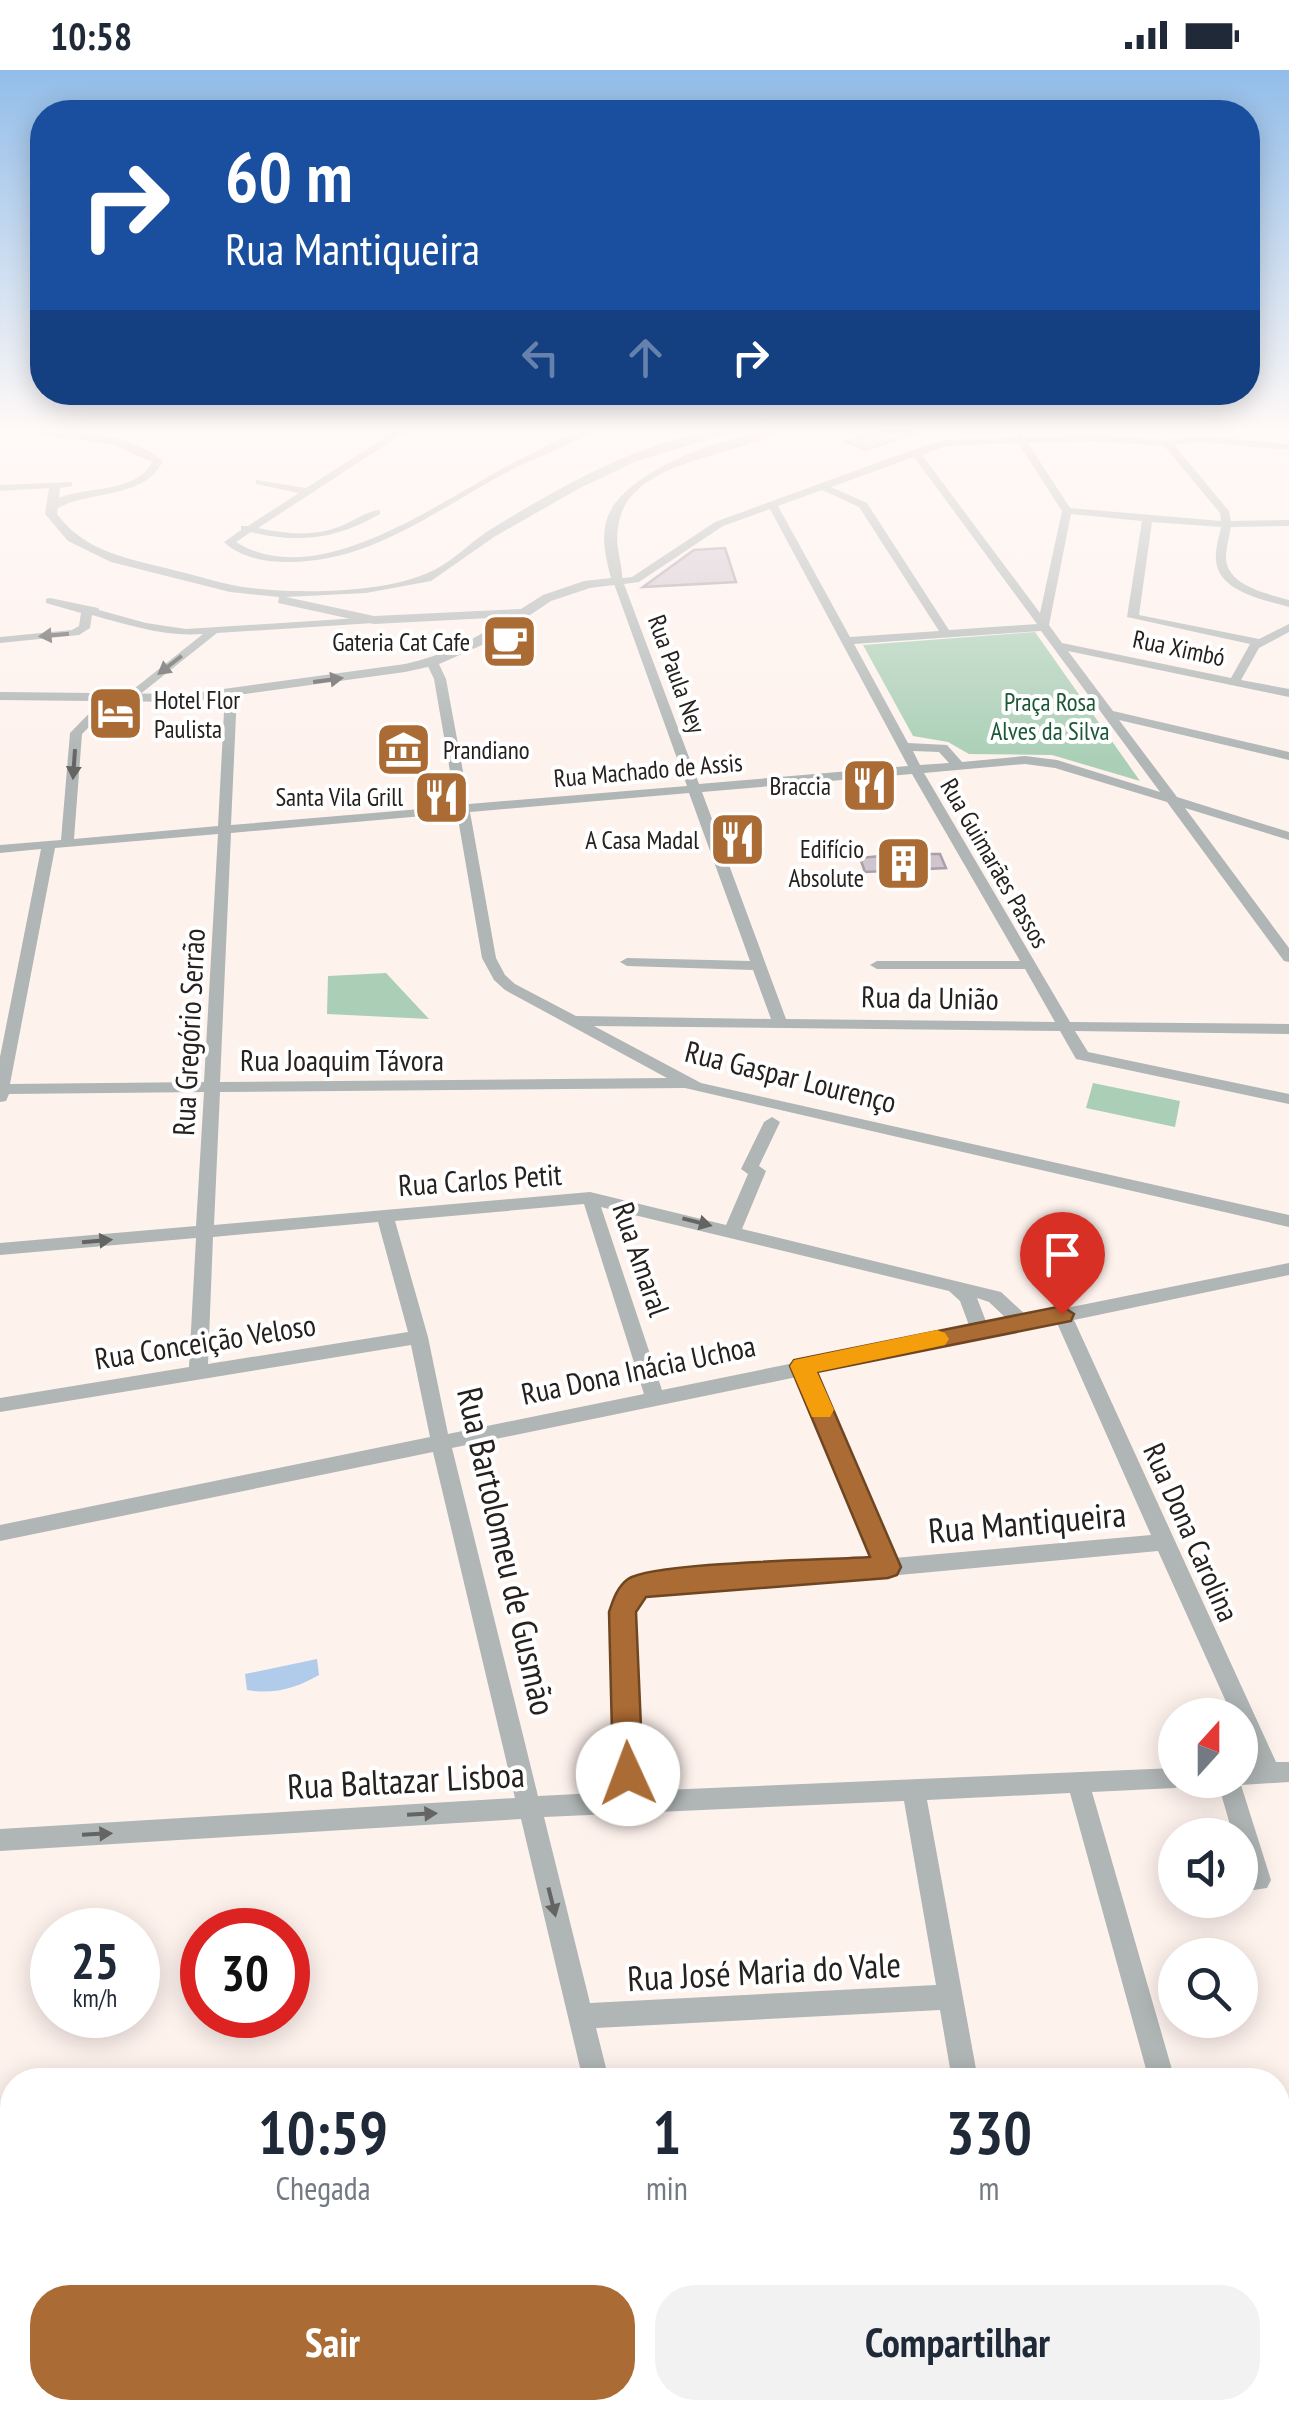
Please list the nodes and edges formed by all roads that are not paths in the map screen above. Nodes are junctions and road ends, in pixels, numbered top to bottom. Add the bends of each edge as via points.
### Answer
1 (81, 542) edge
2 (230, 542) edge
3 (373, 542) edge
4 (484, 542) edge
5 (611, 542) edge
6 (689, 542) edge
7 (792, 542) edge
8 (887, 542) edge
9 (982, 542) edge
10 (1061, 542) edge
11 (1144, 542) edge
12 (1225, 542) edge
13 (618, 581) junction
14 (251, 592) junction
15 (1050, 592) junction
16 (50, 600) dead end
17 (1028, 603) junction
18 (1289, 604) edge
19 (94, 610) junction
20 (523, 613) junction
21 (374, 620) junction
22 (1044, 626) junction
23 (1289, 626) edge
24 (212, 633) junction
25 (946, 634) junction
26 (0, 640) edge
27 (846, 641) junction
28 (1260, 643) junction
29 (1059, 646) junction
30 (432, 662) junction
31 (1234, 682) junction
32 (231, 693) junction
33 (1289, 693) edge
34 (0, 696) edge
35 (110, 699) junction
36 (130, 699) junction
37 (1106, 713) junction
38 (905, 747) junction
39 (1289, 756) edge
40 (958, 765) junction
41 (916, 769) junction
42 (694, 788) junction
43 (1170, 799) junction
44 (464, 808) junction
45 (225, 829) junction
46 (1289, 836) edge
47 (68, 842) junction
48 (49, 844) junction
49 (0, 848) edge
50 (1289, 958) edge
51 (627, 962) dead end
52 (1026, 965) junction
53 (759, 966) junction
54 (876, 966) dead end
55 (570, 1021) junction
56 (780, 1023) junction
57 (1064, 1025) junction
58 (1289, 1028) edge
59 (683, 1083) junction
60 (213, 1087) junction
61 (0, 1092) edge
62 (1289, 1099) edge
63 (772, 1122) dead end
64 (590, 1198) junction
65 (384, 1214) junction
66 (1289, 1221) edge
67 (205, 1231) junction
68 (732, 1231) junction
69 (0, 1250) edge
70 (1289, 1269) edge
71 (955, 1286) junction
72 (1062, 1314) junction
73 (1021, 1321) junction
74 (980, 1330) junction
75 (420, 1337) junction
76 (802, 1366) junction
77 (198, 1373) junction
78 (655, 1396) junction
79 (0, 1405) edge
80 (440, 1440) junction
81 (0, 1533) edge
82 (1163, 1542) junction
83 (888, 1567) junction
84 (1279, 1773) edge
85 (1158, 1779) edge
86 (1078, 1782) junction
87 (914, 1790) junction
88 (629, 1803) junction
89 (529, 1808) junction
90 (0, 1840) edge
91 (951, 1997) junction
92 (581, 2016) junction
93 (593, 2068) edge
94 (963, 2068) edge
95 (1159, 2068) edge

1 - 14 street via 94,551
2 - 3 street via 264,557 312,558
4 - 14 street via 428,578
5 - 13 street
6 - 13 street, Rua Paula Ney via 635,580
7 - 27 street, Rua Guimarães Passos
8 - 25 street
9 - 17 street
10 - 15 street
11 - 28 street via 1133,617
12 - 18 street via 1224,573
13 - 20 street via 568,590
13 - 42 street, Rua Paula Ney
14 - 21 street
15 - 17 street
15 - 22 street
16 - 19 street
17 - 22 street
19 - 24 street via 146,626
19 -> 26 street via 74,634
20 - 21 street
20 - 30 street
21 - 24 street
22 - 25 street
22 - 29 street
23 - 28 street
24 -> 36 street
25 - 27 street
27 - 38 street, Rua Guimarães Passos
28 - 31 street
29 - 31 street, Rua Ximbó
29 - 37 street
32 -> 30 street
30 - 44 street, Rua Gaspar Lourenço
31 - 33 street, Rua Ximbó
32 - 36 street
32 - 45 street, Rua Gregório Serrão
34 - 35 street
35 - 36 street
35 -> 47 street via 76,733
37 - 39 street
37 - 43 street
38 - 40 street via 943,748
38 - 41 street, Rua Guimarães Passos
40 - 41 street, Rua Machado de Assis
40 - 43 street, Rua Machado de Assis via 1042,761
41 - 42 street, Rua Machado de Assis
41 - 52 street, Rua Guimarães Passos
42 - 44 street, Rua Machado de Assis
42 - 53 street, Rua Paula Ney
43 - 46 street, Rua Machado de Assis
43 - 50 street
44 - 45 street, Rua Machado de Assis
44 - 55 street, Rua Gaspar Lourenço via 492,967 510,986
45 - 47 street, Rua Machado de Assis
45 - 60 street, Rua Gregório Serrão
47 - 48 street, Rua Machado de Assis
48 - 49 street, Rua Machado de Assis
48 - 61 street
51 - 53 street
52 - 54 street
52 - 57 street, Rua Guimarães Passos
53 - 56 street, Rua Paula Ney
55 - 56 street, Rua da União
55 - 59 street, Rua Gaspar Lourenço
56 - 57 street, Rua da União
57 - 58 street, Rua da União
57 - 62 street, Rua Guimarães Passos via 1082,1056
59 - 60 street, Rua Joaquim Távora
59 - 66 street, Rua Gaspar Lourenço
60 - 61 street, Rua Joaquim Távora
60 - 67 street, Rua Gregório Serrão
63 - 68 street via 749,1169 758,1172
64 - 65 street, Rua Carlos Petit
64 -> 68 street, Rua Carlos Petit
64 - 78 street, Rua Amaral
65 - 67 street, Rua Carlos Petit
65 - 75 street, Rua Bartolomeu de Gusmão
69 -> 67 street, Rua Carlos Petit
67 - 77 street, Rua Gregório Serrão
68 - 71 street, Rua Carlos Petit
70 - 72 street, Rua Dona Inácia Uchoa
71 - 73 street, Rua Carlos Petit via 995,1297
71 - 74 street via 976,1312
72 - 73 street, Rua Dona Inácia Uchoa
72 - 82 street, Rua Dona Carolina
73 - 74 street, Rua Dona Inácia Uchoa
74 - 76 street, Rua Dona Inácia Uchoa
75 - 77 street, Rua Conceição Veloso
75 - 80 street, Rua Bartolomeu de Gusmão
76 - 78 street, Rua Dona Inácia Uchoa
76 - 83 street
77 - 79 street, Rua Conceição Veloso
78 - 80 street, Rua Dona Inácia Uchoa
80 - 81 street, Rua Dona Inácia Uchoa
80 - 89 street, Rua Bartolomeu de Gusmão
82 - 83 street, Rua Mantiqueira
82 - 84 street, Rua Dona Carolina
83 - 88 street, Rua Mantiqueira via 638,1587 622,1612
85 - 86 street, Rua Baltazar Lisboa
86 - 87 street, Rua Baltazar Lisboa
86 - 95 street
87 - 88 street, Rua Baltazar Lisboa
87 - 91 street
88 - 89 street, Rua Baltazar Lisboa
90 -> 89 street, Rua Baltazar Lisboa
89 -> 92 street, Rua Bartolomeu de Gusmão
91 - 92 street, Rua José Maria do Vale
91 - 94 street
92 - 93 street, Rua Bartolomeu de Gusmão

